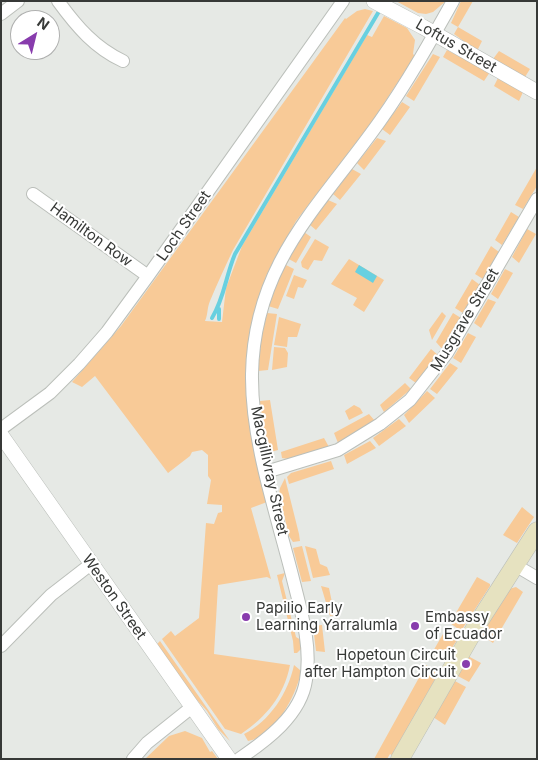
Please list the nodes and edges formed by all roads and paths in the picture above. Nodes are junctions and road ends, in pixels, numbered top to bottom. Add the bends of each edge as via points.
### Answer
1 (18, 1) edge
2 (58, 1) edge
3 (342, 1) edge
4 (453, 1) edge
5 (380, 4) edge
6 (1, 14) edge
7 (435, 34) junction
8 (123, 61) dead end
9 (537, 92) edge
10 (33, 194) dead end
11 (537, 198) edge
12 (148, 276) junction
13 (1, 429) edge
14 (1, 435) edge
15 (266, 472) junction
16 (537, 531) edge
17 (91, 564) junction
18 (515, 565) junction
19 (537, 578) edge
20 (1, 646) edge
21 (192, 707) junction
22 (133, 759) edge
23 (229, 759) edge
24 (239, 759) edge
25 (400, 759) edge

1 - 6 street
2 - 8 street via 90,41
3 - 12 street, Loch Street
4 - 7 street, Macgillivray Street
5 - 7 street, Loftus Street
7 - 9 street, Loftus Street
7 - 15 street, Macgillivray Street via 379,123 301,225 269,285 256,328 252,375 255,418
10 - 12 street, Hamilton Row
11 - 15 street, Musgrave Street via 447,353 410,400 380,424 338,450
12 - 13 street, Loch Street via 79,364 50,393
14 - 17 street, Weston Street
15 - 24 street, Macgillivray Street via 308,645 306,680 296,706 287,718 268,738
16 - 18 main road
17 - 20 street via 51,595
17 - 21 street, Weston Street
18 - 19 street
18 - 25 main road
21 - 22 street via 153,738
21 - 23 street, Weston Street

